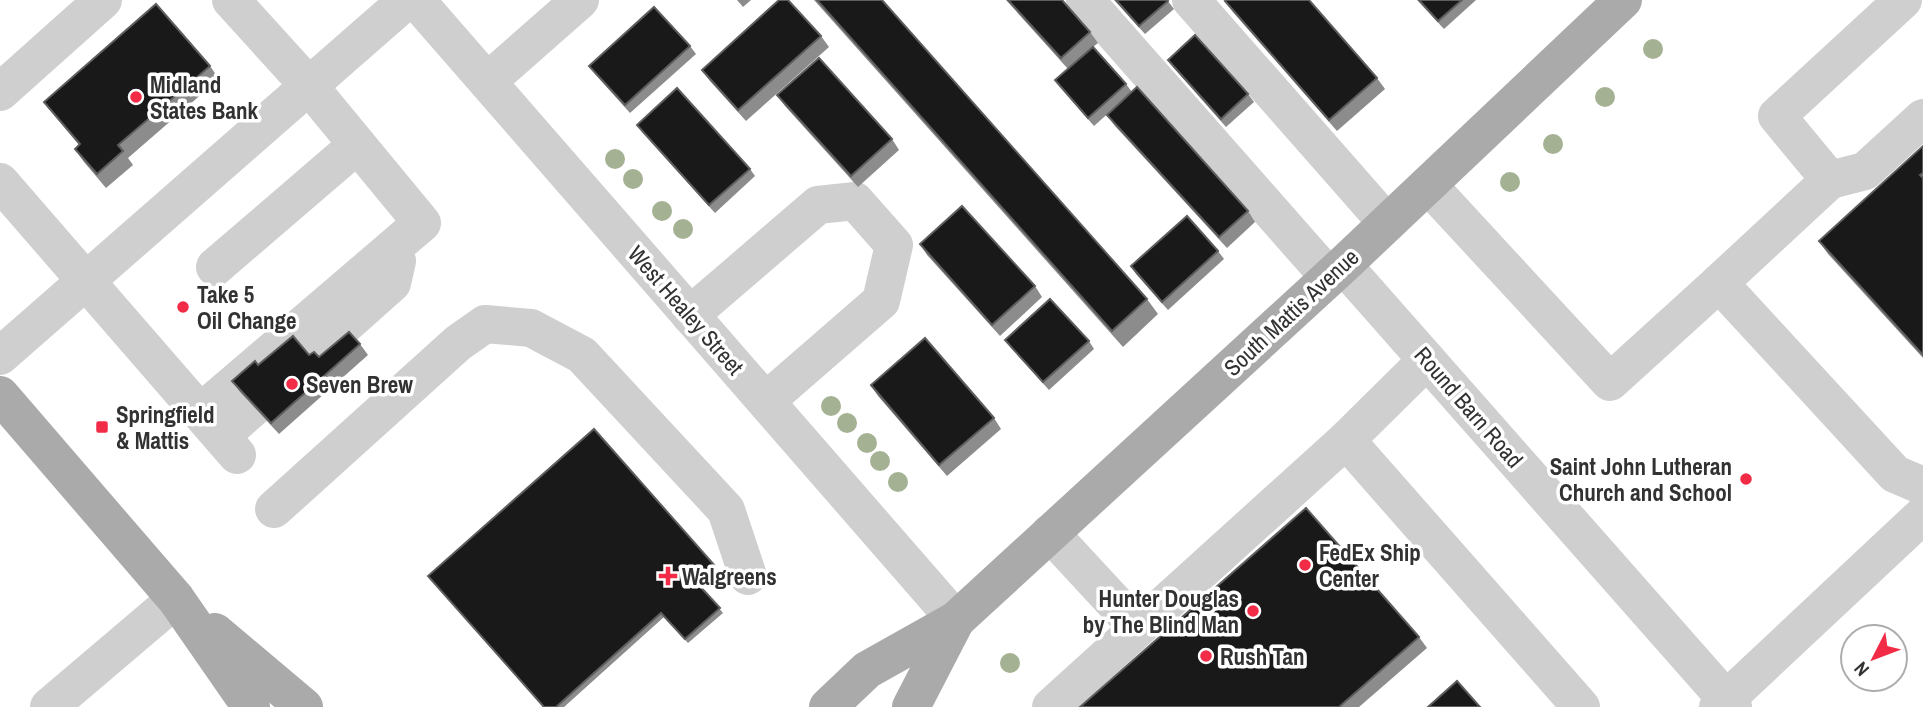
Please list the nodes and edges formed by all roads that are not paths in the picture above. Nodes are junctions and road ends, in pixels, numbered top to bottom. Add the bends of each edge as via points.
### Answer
1 (103, 0) edge
2 (231, 0) edge
3 (407, 0) edge
4 (416, 0) edge
5 (580, 0) edge
6 (1085, 0) edge
7 (1191, 0) edge
8 (1623, 0) edge
9 (1903, 0) edge
10 (488, 81) junction
11 (309, 86) junction
12 (0, 92) edge
13 (1923, 118) edge
14 (357, 145) junction
15 (1830, 180) junction
16 (0, 182) edge
17 (1428, 184) junction
18 (1388, 223) junction
19 (403, 239) junction
20 (215, 267) dead end
21 (1336, 271) junction
22 (86, 281) junction
23 (1719, 283) junction
24 (691, 314) junction
25 (0, 356) edge
26 (309, 357) edge
27 (1427, 360) junction
28 (0, 395) edge
29 (766, 401) junction
30 (254, 407) edge
31 (220, 434) junction
32 (1346, 440) junction
33 (1923, 486) edge
34 (274, 509) dead end
35 (1923, 515) edge
36 (1050, 533) junction
37 (748, 576) dead end
38 (176, 599) junction
39 (956, 620) junction
40 (1138, 628) junction
41 (1726, 704) edge
42 (48, 707) edge
43 (251, 707) edge
44 (303, 707) edge
45 (828, 707) edge
46 (911, 707) edge
47 (1051, 707) edge
48 (1581, 707) edge

1 - 12 street
2 - 11 street
3 - 11 street
4 - 10 street, West Healey Street
5 - 10 street
6 - 21 street, Round Barn Road
7 - 18 street
8 - 17 main road, South Mattis Avenue
9 - 15 street via 1777,116
10 - 24 street, West Healey Street
11 - 14 street
11 - 22 street
13 - 15 street via 1865,171
14 - 19 street via 422,222
14 - 20 street
15 - 23 street
16 - 22 street
17 - 18 main road, South Mattis Avenue
17 - 23 street via 1611,382
18 - 21 main road, South Mattis Avenue
19 - 26 street via 391,284
19 - 31 street
21 - 27 street, Round Barn Road
21 - 36 main road, South Mattis Avenue
22 - 25 street
22 - 31 street
23 - 33 street via 1895,474
24 - 29 street, West Healey Street
24 - 29 street via 818,205 855,201 894,245 881,302
27 - 32 street
27 - 41 street, Round Barn Road
28 - 38 main road
29 - 39 street, West Healey Street
30 - 31 street
32 - 40 street
32 - 48 street
34 - 37 street via 485,324 531,328 582,355 726,510
35 - 41 street
36 - 39 main road, South Mattis Avenue
36 - 40 street
38 - 42 street
38 - 43 main road
38 - 44 main road
39 - 45 main road, South Mattis Avenue via 867,670
39 - 46 main road, South Mattis Avenue
40 - 47 street

